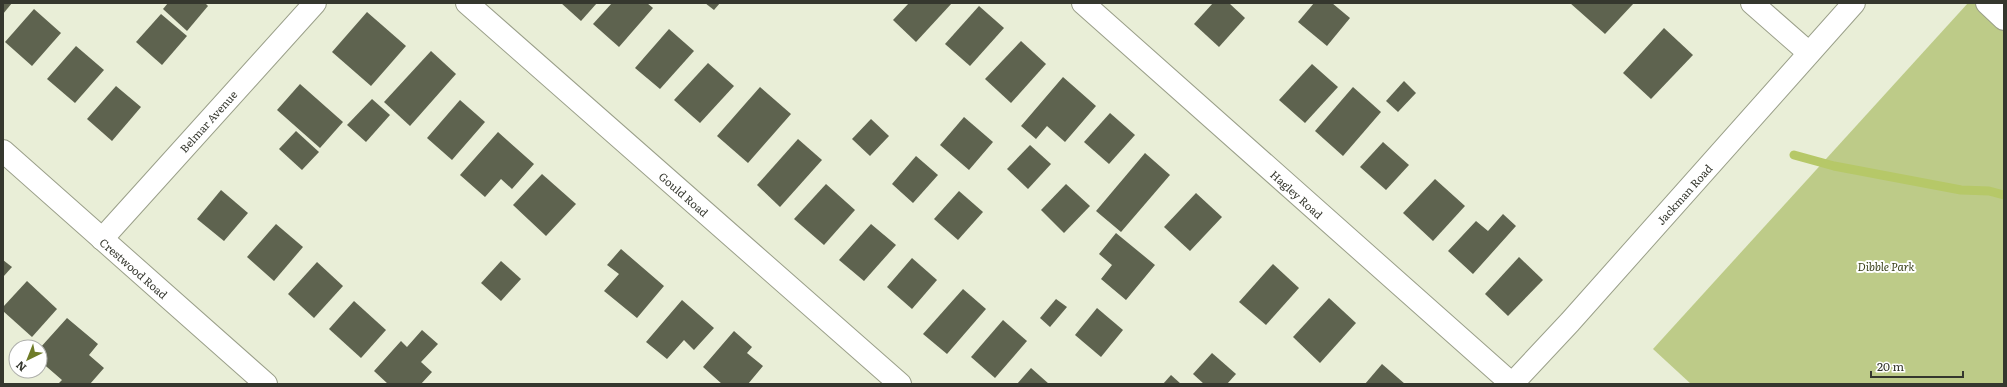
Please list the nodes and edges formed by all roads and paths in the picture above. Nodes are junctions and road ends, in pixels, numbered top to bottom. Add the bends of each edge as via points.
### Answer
1 (315, 3) edge
2 (467, 3) edge
3 (1083, 3) edge
4 (1752, 3) edge
5 (1854, 3) edge
6 (1987, 3) edge
7 (2004, 19) edge
8 (1809, 53) junction
9 (3, 151) edge
10 (102, 239) junction
11 (266, 384) edge
12 (900, 384) edge
13 (1512, 384) edge

1 - 10 street, Belmar Avenue
2 - 12 street, Gould Road
3 - 13 street, Hagley Road
4 - 8 street
5 - 8 street, Jackman Road
6 - 7 street
8 - 13 street, Jackman Road
9 - 10 street, Crestwood Road
10 - 11 street, Crestwood Road

